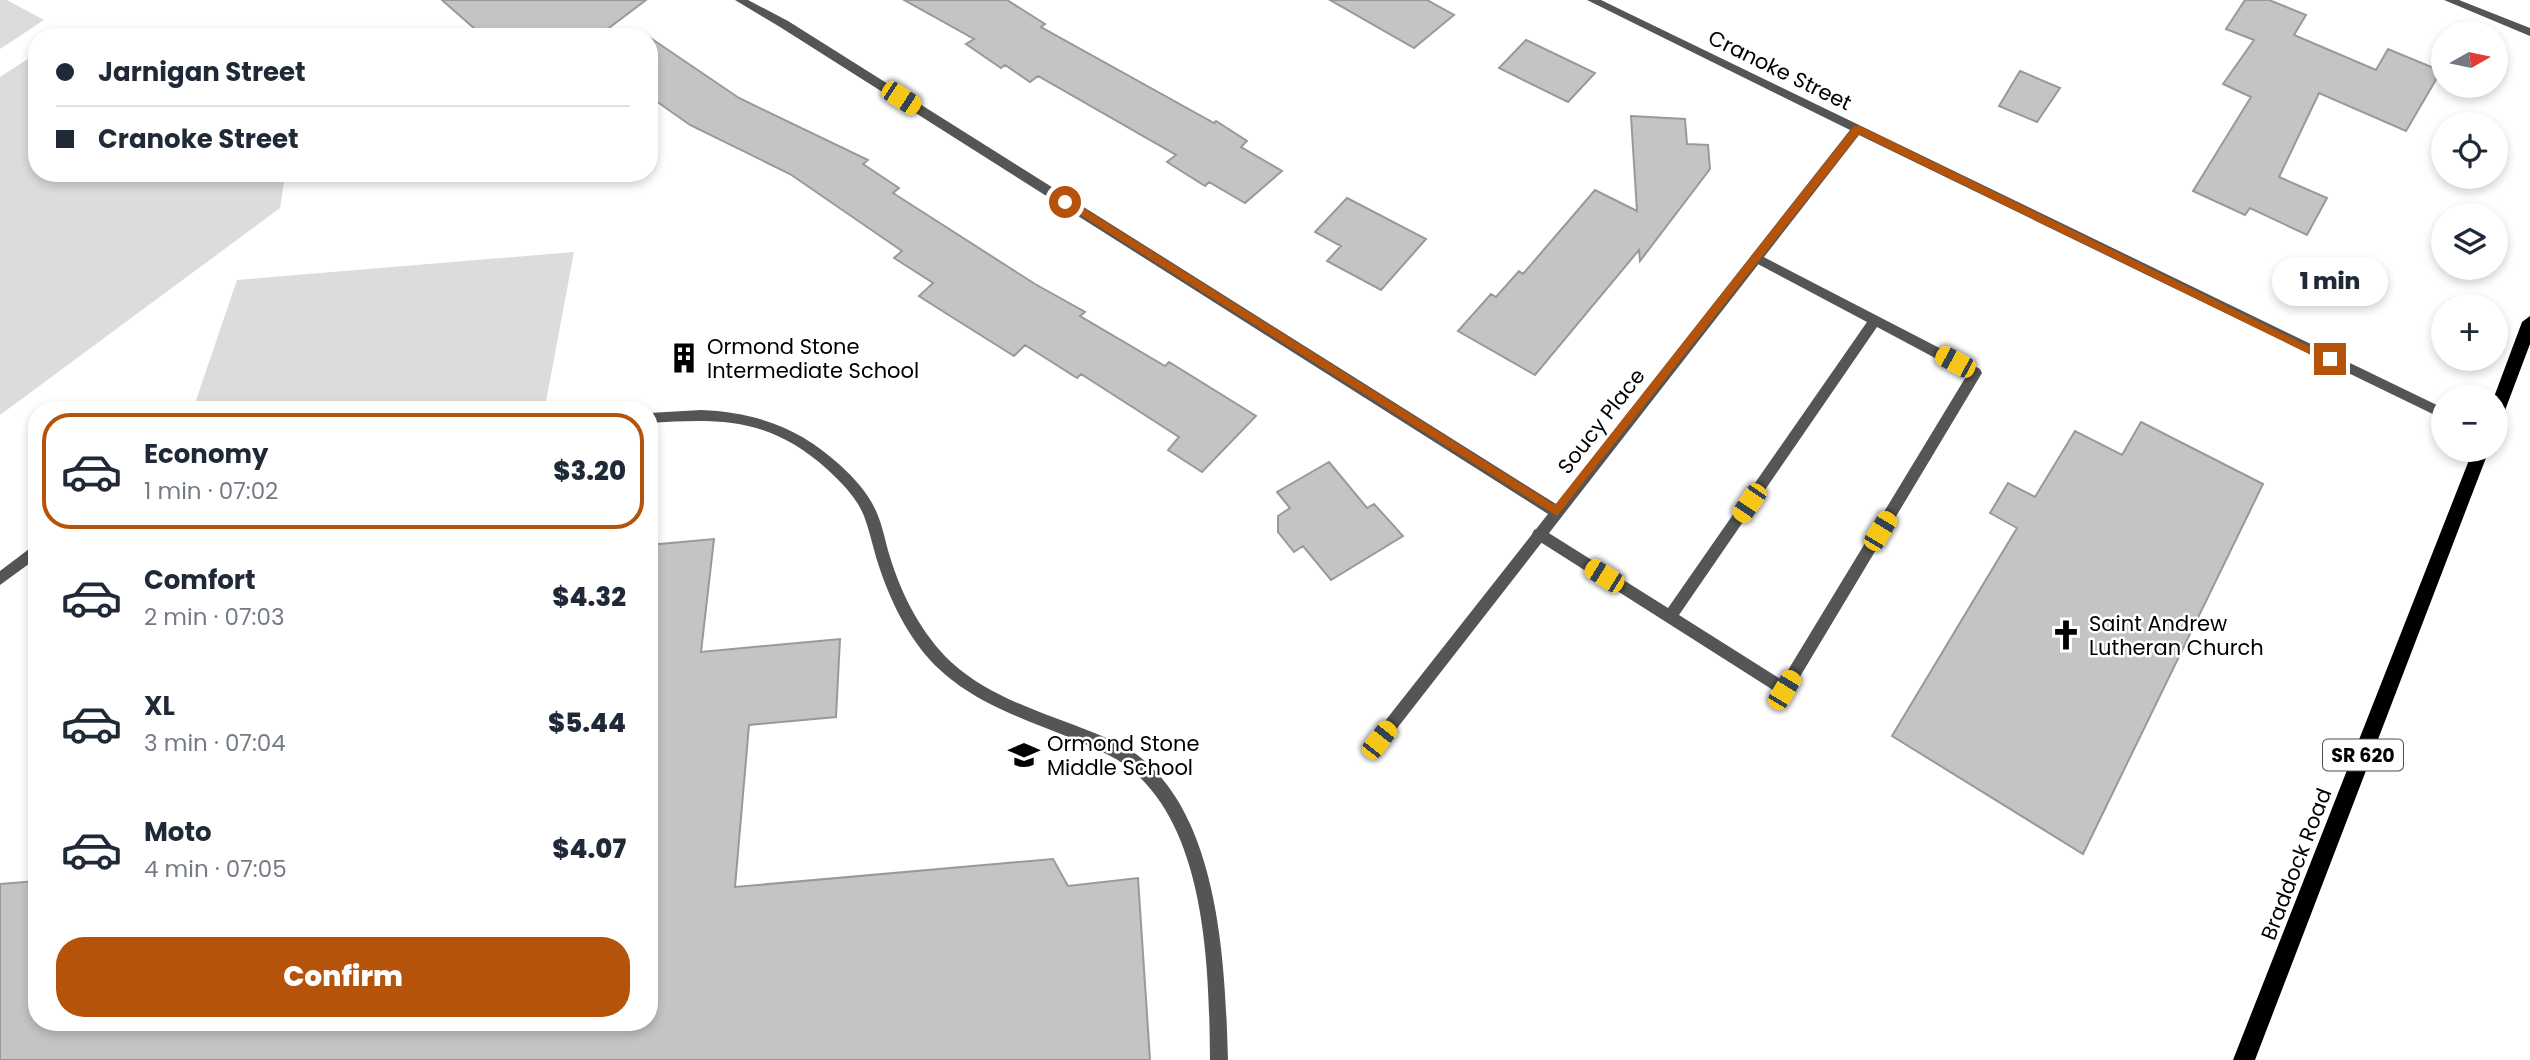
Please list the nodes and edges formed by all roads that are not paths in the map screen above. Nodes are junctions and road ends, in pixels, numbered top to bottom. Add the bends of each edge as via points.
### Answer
1 (740, 0) edge
2 (1592, 0) edge
3 (2449, 0) edge
4 (2530, 32) edge
5 (1857, 129) junction
6 (1756, 258) junction
7 (1875, 320) junction
8 (2530, 322) edge
9 (2506, 385) edge
10 (2431, 408) edge
11 (658, 417) edge
12 (2476, 462) edge
13 (1557, 512) junction
14 (1539, 534) junction
15 (28, 556) edge
16 (0, 579) edge
17 (1670, 617) junction
18 (1379, 740) dead end
19 (1219, 1060) edge
20 (2244, 1060) edge

1 - 13 street
2 - 5 street, Cranoke Street
3 - 4 street
5 - 6 street, Soucy Place
5 - 10 street, Cranoke Street
6 - 7 street
6 - 13 street, Soucy Place
7 - 17 street
7 - 17 street via 1975,373 1784,690
8 - 9 main road
11 - 19 street via 700,414 750,418 776,426 820,455 866,505 907,618 934,654 982,692 1121,753 1164,792 1200,879 1218,999
12 - 20 main road, Braddock Road / SR 620
13 - 14 street, Soucy Place
14 - 17 street
14 - 18 street, Soucy Place
15 - 16 street

